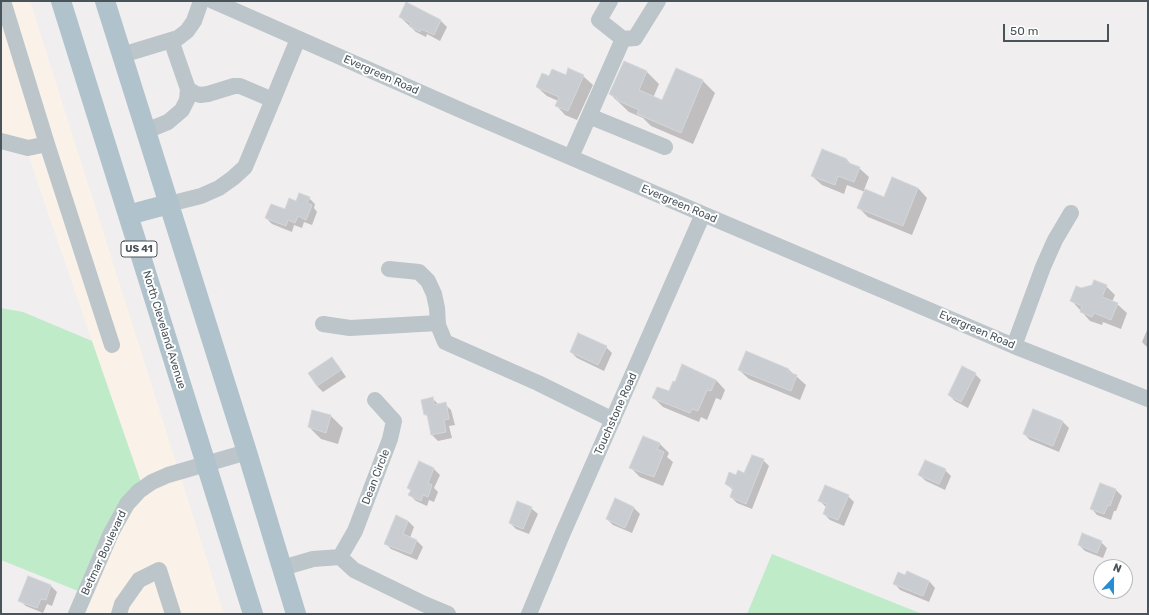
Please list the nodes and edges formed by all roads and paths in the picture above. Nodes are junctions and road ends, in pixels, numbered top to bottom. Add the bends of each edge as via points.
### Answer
1 (3, 1) edge
2 (61, 1) edge
3 (105, 1) edge
4 (201, 1) edge
5 (610, 1) edge
6 (658, 1) edge
7 (219, 2) edge
8 (298, 39) junction
9 (171, 40) junction
10 (623, 40) junction
11 (122, 55) junction
12 (188, 90) junction
13 (273, 100) junction
14 (589, 116) junction
15 (146, 131) junction
16 (1, 141) edge
17 (47, 144) junction
18 (665, 147) dead end
19 (571, 157) junction
20 (169, 204) junction
21 (1071, 213) dead end
22 (128, 214) junction
23 (703, 214) junction
24 (389, 270) dead end
25 (438, 323) junction
26 (323, 324) dead end
27 (112, 346) dead end
28 (1014, 346) junction
29 (1148, 399) edge
30 (375, 400) dead end
31 (613, 420) junction
32 (247, 452) junction
33 (206, 464) junction
34 (340, 557) junction
35 (282, 568) junction
36 (79, 613) edge
37 (119, 614) edge
38 (173, 614) edge
39 (253, 614) edge
40 (296, 614) edge
41 (448, 614) edge
42 (529, 614) edge

1 - 17 street
2 - 22 main road, North Cleveland Avenue / US 41
3 - 11 main road
4 - 9 street via 194,21 187,31
5 - 10 street via 599,20
6 - 10 street via 635,38
7 - 8 street, Evergreen Road
8 - 13 street
8 - 19 street, Evergreen Road
9 - 11 street
9 - 12 street
10 - 14 street
11 - 15 main road
12 - 13 street via 200,95 240,86
12 - 15 street via 182,110 168,122
13 - 20 street via 245,166 233,178 201,196
14 - 18 street
14 - 19 street
15 - 20 main road
16 - 17 street via 28,148
17 - 27 street
19 - 23 street, Evergreen Road
20 - 22 main road
20 - 32 main road
21 - 28 street via 1043,267
22 - 33 main road, North Cleveland Avenue / US 41
23 - 28 street, Evergreen Road
23 - 31 street, Touchstone Road
24 - 25 street via 419,272 428,281 434,294
25 - 26 street via 350,328
25 - 31 street via 445,342
28 - 29 street, Evergreen Road
30 - 34 street, Dean Circle via 394,421 390,439 355,531
31 - 42 street, Touchstone Road
32 - 33 street, Betmar Boulevard
32 - 35 main road
33 - 36 street, Betmar Boulevard via 152,482 127,504 111,533
33 - 39 main road, North Cleveland Avenue / US 41
34 - 35 street via 313,559
34 - 41 street via 354,570
35 - 40 main road
37 - 38 street via 122,604 139,580 159,570

